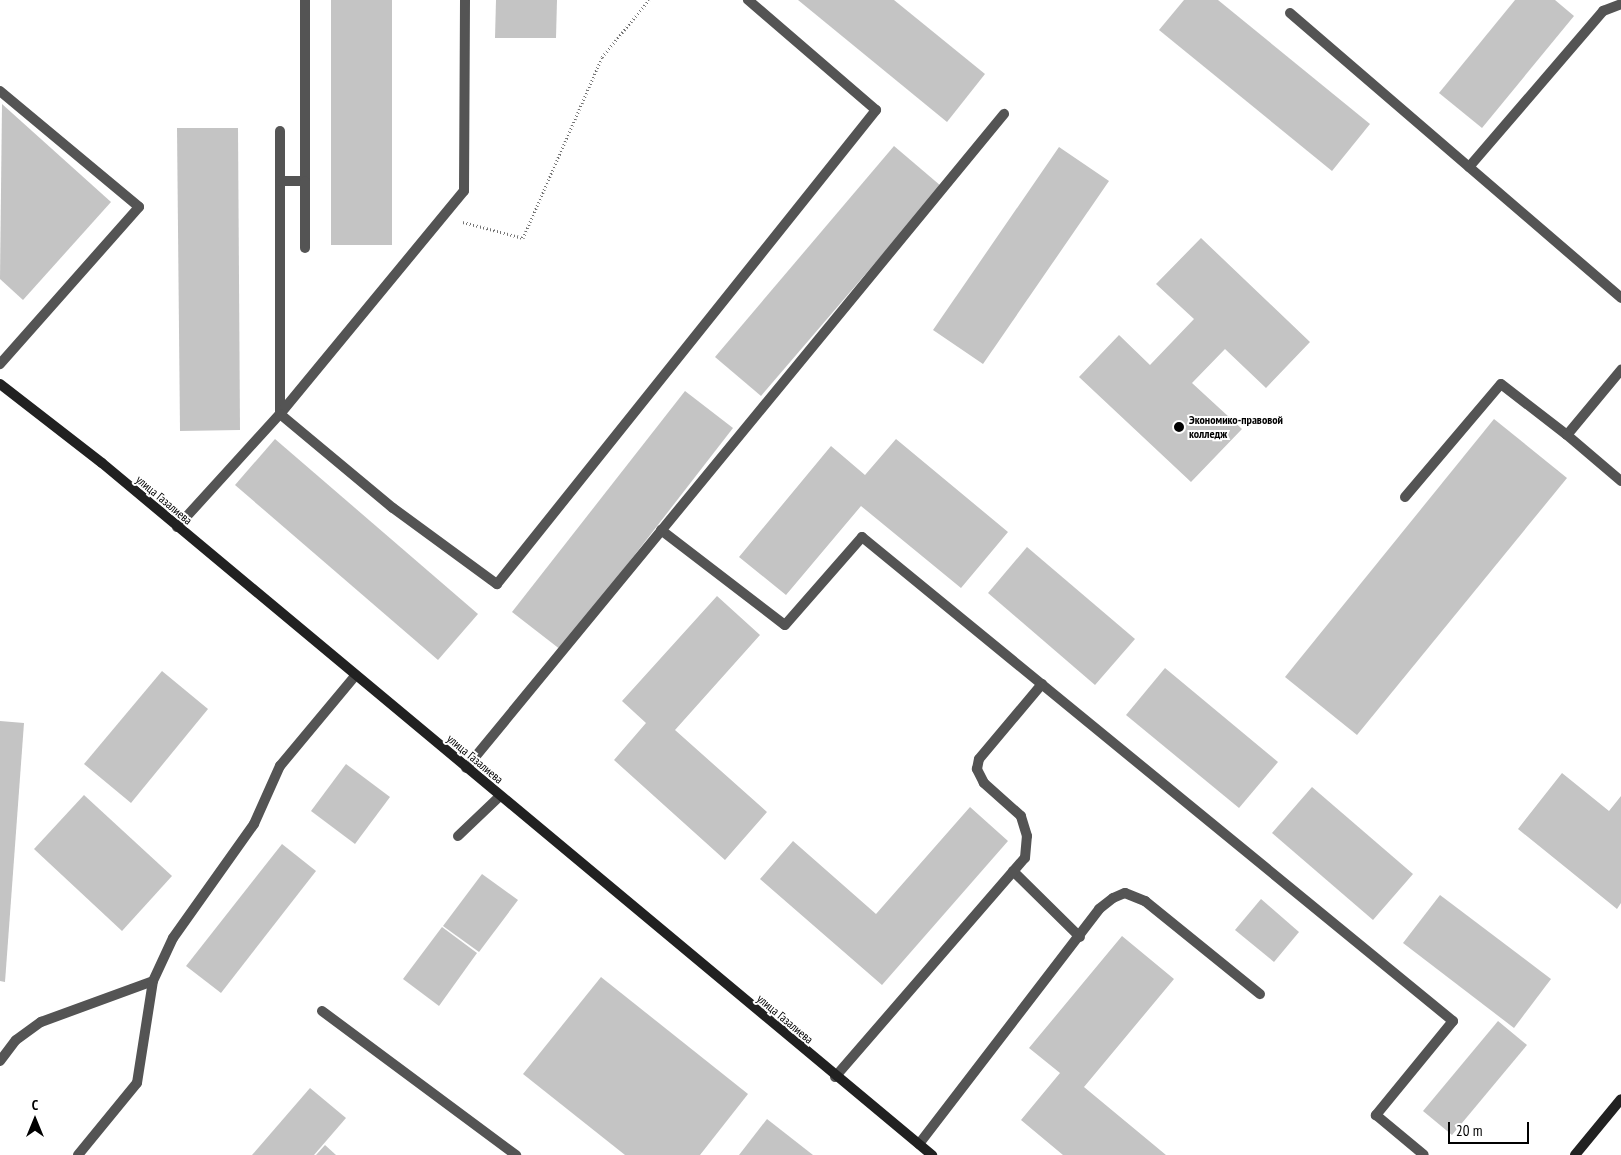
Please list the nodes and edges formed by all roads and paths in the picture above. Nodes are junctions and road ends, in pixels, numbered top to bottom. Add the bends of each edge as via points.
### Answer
1 (305, 0) edge
2 (465, 0) edge
3 (649, 0) edge
4 (748, 0) edge
5 (1621, 4) edge
6 (1290, 14) dead end
7 (0, 91) edge
8 (1004, 114) dead end
9 (280, 131) dead end
10 (1468, 167) junction
11 (280, 181) junction
12 (305, 181) junction
13 (443, 217) junction
14 (305, 248) dead end
15 (1621, 298) edge
16 (0, 364) edge
17 (1621, 370) edge
18 (0, 384) edge
19 (280, 414) junction
20 (1567, 435) junction
21 (1621, 481) edge
22 (1405, 497) dead end
23 (177, 527) junction
24 (661, 530) junction
25 (355, 676) junction
26 (1042, 684) junction
27 (466, 768) junction
28 (500, 796) junction
29 (458, 836) dead end
30 (1013, 872) junction
31 (1080, 936) junction
32 (153, 981) junction
33 (1260, 994) dead end
34 (322, 1011) dead end
35 (0, 1061) edge
36 (835, 1077) junction
37 (1621, 1098) edge
38 (919, 1144) junction
39 (78, 1155) edge
40 (516, 1155) edge
41 (932, 1155) edge
42 (1424, 1155) edge
43 (1575, 1155) edge

1 - 12 street
2 - 13 street via 464,191
3 - 13 path via 602,57 523,238
4 - 19 street via 876,110 497,584 393,508
5 - 10 street via 1603,11
6 - 10 street
7 - 16 street via 139,207
8 - 24 street
9 - 11 street
10 - 15 street
11 - 12 street
11 - 19 street
12 - 14 street
13 - 19 street
17 - 20 street
18 - 23 main road, улица Газалиева
19 - 23 street
20 - 21 street
20 - 22 street via 1501,384
23 - 25 main road, улица Газалиева
24 - 26 street via 785,625 862,537
24 - 27 street
25 - 27 main road, улица Газалиева
25 - 32 street via 280,766 254,824 173,938
26 - 30 street via 980,758 976,769 984,783 1021,816 1028,848
26 - 42 street via 1453,1022 1376,1115
27 - 28 main road, улица Газалиева
28 - 29 street
28 - 36 main road, улица Газалиева
30 - 31 street
30 - 36 street
31 - 33 street via 1099,909 1112,898 1125,893 1145,901
31 - 38 street
32 - 35 street via 41,1022 16,1040
32 - 39 street via 137,1083
34 - 40 street
36 - 38 main road, улица Газалиева
37 - 43 main road
38 - 41 main road, улица Газалиева

